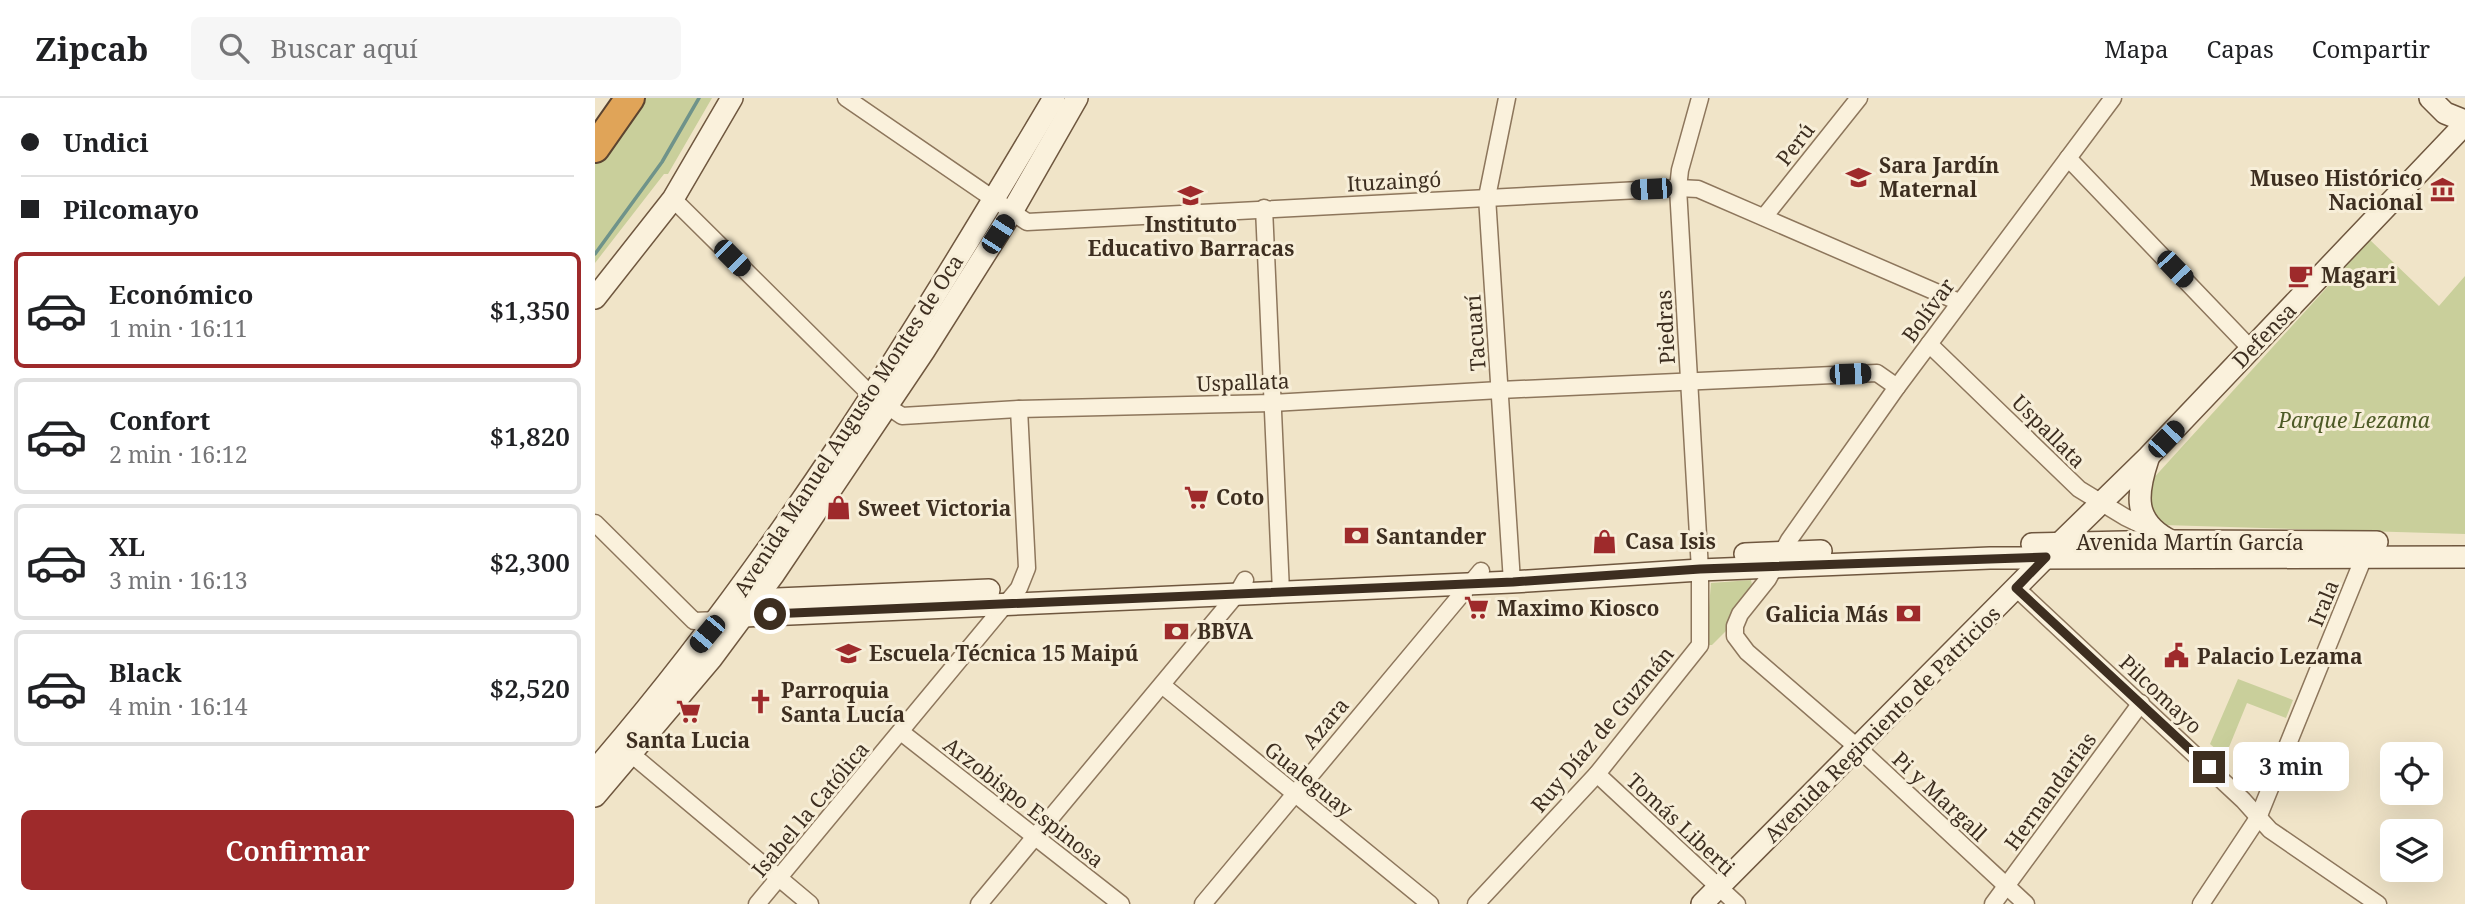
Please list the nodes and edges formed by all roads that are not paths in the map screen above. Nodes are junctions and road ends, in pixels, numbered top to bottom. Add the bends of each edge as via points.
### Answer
1 (606, 98) edge
2 (630, 98) edge
3 (732, 98) edge
4 (846, 98) edge
5 (1054, 98) edge
6 (1077, 98) edge
7 (1507, 98) edge
8 (1700, 98) edge
9 (1859, 98) edge
10 (2113, 98) edge
11 (2430, 98) edge
12 (2455, 98) edge
13 (595, 118) edge
14 (2465, 121) edge
15 (2078, 144) junction
16 (595, 148) edge
17 (2068, 158) junction
18 (2080, 170) junction
19 (1678, 188) junction
20 (1487, 197) junction
21 (673, 199) junction
22 (1004, 204) junction
23 (1264, 208) junction
24 (1764, 217) junction
25 (595, 298) edge
26 (1959, 302) junction
27 (1929, 344) junction
28 (2251, 349) junction
29 (1689, 381) junction
30 (1897, 387) junction
31 (1500, 390) junction
32 (878, 401) junction
33 (1272, 403) junction
34 (1019, 409) junction
35 (2148, 457) junction
36 (2100, 503) junction
37 (595, 523) edge
38 (2152, 530) junction
39 (2171, 541) junction
40 (2465, 544) edge
41 (2368, 549) junction
42 (2053, 550) junction
43 (2465, 557) edge
44 (1778, 560) junction
45 (1699, 563) junction
46 (1512, 575) junction
47 (1476, 577) junction
48 (1281, 586) junction
49 (1241, 587) junction
50 (2016, 588) junction
51 (1012, 596) junction
52 (744, 616) junction
53 (718, 620) junction
54 (1162, 685) junction
55 (2141, 703) junction
56 (901, 732) junction
57 (1857, 747) junction
58 (624, 749) junction
59 (595, 770) edge
60 (1597, 774) junction
61 (1293, 794) junction
62 (595, 796) edge
63 (2258, 818) junction
64 (1034, 836) junction
65 (778, 878) junction
66 (2006, 886) junction
67 (1719, 887) junction
68 (757, 904) edge
69 (810, 904) edge
70 (979, 904) edge
71 (1122, 904) edge
72 (1203, 904) edge
73 (1430, 904) edge
74 (1476, 904) edge
75 (1702, 904) edge
76 (1737, 904) edge
77 (1993, 904) edge
78 (2026, 904) edge
79 (2201, 904) edge
80 (2378, 904) edge

1 - 13 highway
2 - 16 highway
3 - 21 main road
4 - 22 street, Ituzaingó
5 - 22 main road, Avenida Manuel Augusto Montes de Oca
6 - 22 main road, Avenida Manuel Augusto Montes de Oca
7 - 20 street, Tacuarí
8 - 19 street, Piedras
9 - 24 street, Perú
10 - 15 street, Bolívar
11 - 14 main road via 2445,113
12 - 14 main road
14 - 28 main road, Defensa
15 - 17 street, Bolívar
15 - 18 street via 2075,154
17 - 18 street
17 - 26 street, Bolívar
18 - 28 street
19 - 20 street, Ituzaingó
19 - 24 street, Ituzaingó via 1699,189
19 - 29 street, Piedras
20 - 23 street, Ituzaingó
20 - 31 street, Tacuarí
21 - 25 main road
21 - 32 street
22 - 23 street, Ituzaingó via 1027,222
22 - 32 main road, Avenida Manuel Augusto Montes de Oca
23 - 33 street
24 - 26 street, Ituzaingó
26 - 27 street, Bolívar
27 - 30 street, Bolívar
27 - 36 street, Uspallata via 2079,489
28 - 35 main road, Defensa
29 - 30 street, Uspallata via 1877,373
29 - 31 street, Uspallata
29 - 45 street, Piedras
30 - 44 street, Bolívar
31 - 33 street, Uspallata
31 - 46 street, Tacuarí
32 - 34 street, Uspallata via 902,416
32 - 52 main road, Avenida Manuel Augusto Montes de Oca
32 - 53 main road, Avenida Manuel Augusto Montes de Oca
33 - 34 street, Uspallata
33 - 48 street
34 - 51 street, Isabel la Católica via 1027,568
35 - 36 main road, Defensa
35 - 38 main road via 2140,496
36 - 38 street, Uspallata
36 - 42 main road, Defensa
37 - 53 street via 694,621
38 - 39 main road
39 - 41 main road, Avenida Martín García
39 - 42 main road, Avenida Martín García
40 - 41 main road, Avenida Martín García
41 - 42 main road, Avenida Martín García
41 - 43 main road, Avenida Martín García
41 - 63 street, Irala
42 - 44 main road, Avenida Martín García
42 - 50 main road, Avenida Regimiento de Patricios
44 - 45 main road, Avenida Martín García
44 - 57 street, Pi y Margall via 1740,614 1735,634 1747,652
45 - 46 main road, Avenida Martín García
45 - 60 street, Ruy Díaz de Guzmán via 1700,645
46 - 47 main road, Avenida Martín García
47 - 48 main road, Avenida Martín García
47 - 61 street, Azara
48 - 49 main road, Avenida Martín García
49 - 51 main road, Avenida Martín García
49 - 54 street
50 - 55 street, Pilcomayo
50 - 57 main road, Avenida Regimiento de Patricios
51 - 52 main road, Avenida Martín García via 777,599
51 - 56 street, Isabel la Católica
52 - 53 main road, Avenida Martín García
52 - 58 main road, Avenida Manuel Augusto Montes de Oca via 711,659
53 - 58 main road, Avenida Manuel Augusto Montes de Oca
54 - 61 street, Gualeguay
54 - 64 street
55 - 63 street, Pilcomayo
55 - 66 street, Hernandarias
56 - 64 street, Arzobispo Espinosa
56 - 65 street, Isabel la Católica
57 - 66 street, Pi y Margall
57 - 67 main road, Avenida Regimiento de Patricios
58 - 59 main road, Avenida Manuel Augusto Montes de Oca
58 - 62 main road, Avenida Manuel Augusto Montes de Oca
58 - 65 street
60 - 67 street, Tomás Liberti
60 - 74 street, Ruy Díaz de Guzmán
61 - 72 street, Azara
61 - 73 street, Gualeguay
63 - 79 street, Irala
63 - 80 street, Pilcomayo
64 - 70 street
64 - 71 street, Arzobispo Espinosa
65 - 68 street, Isabel la Católica
65 - 69 street
66 - 77 street, Hernandarias
66 - 78 street, Pi y Margall
67 - 75 main road, Avenida Regimiento de Patricios
67 - 76 street, Tomás Liberti

